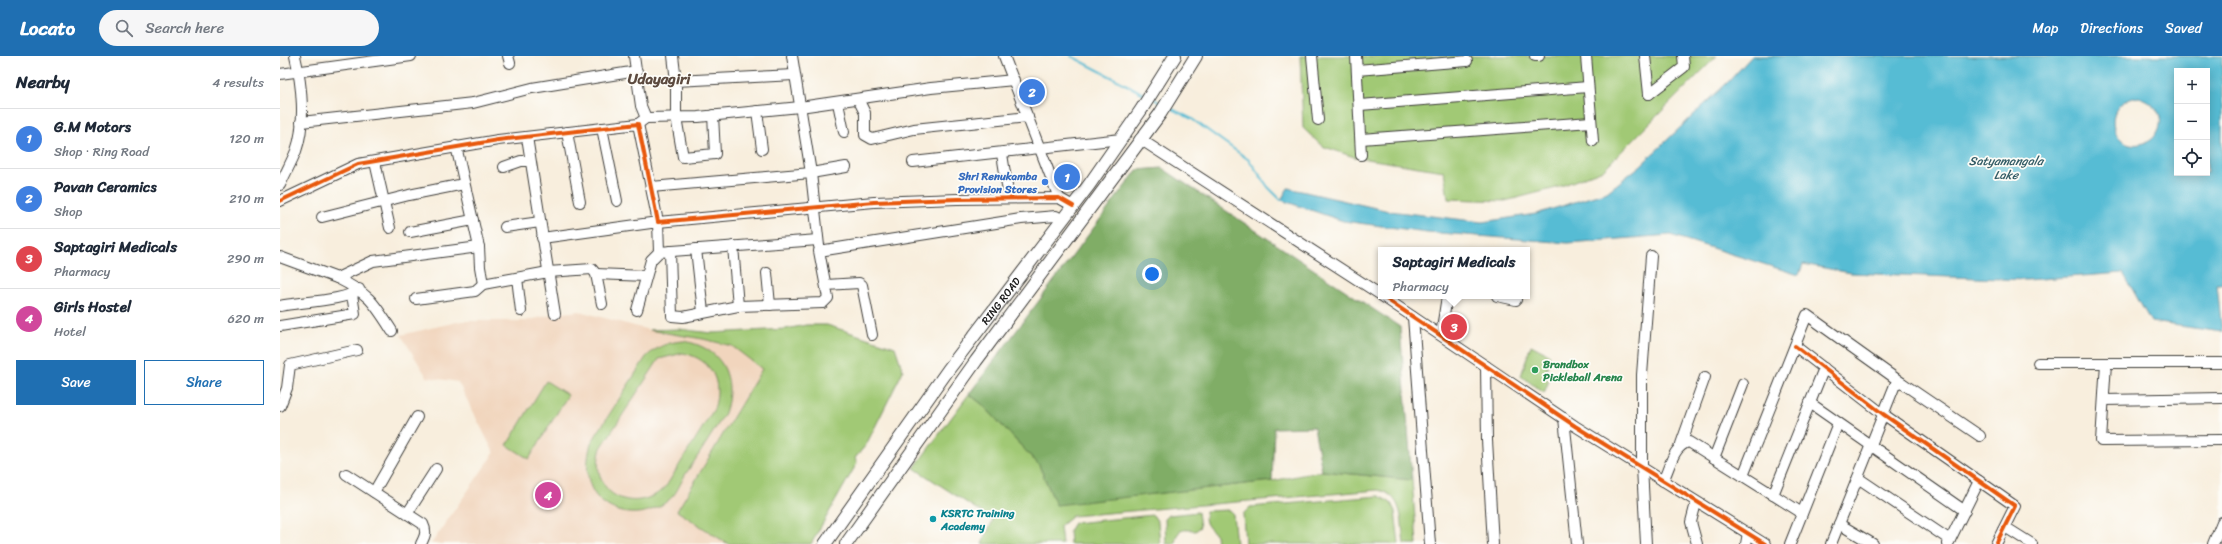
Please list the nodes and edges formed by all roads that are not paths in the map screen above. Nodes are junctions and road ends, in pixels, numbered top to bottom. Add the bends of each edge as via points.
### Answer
1 (295, 56) edge
2 (411, 56) edge
3 (634, 56) edge
4 (673, 56) edge
5 (792, 56) edge
6 (1004, 56) edge
7 (1175, 56) edge
8 (1196, 56) edge
9 (1312, 56) edge
10 (1356, 56) edge
11 (1535, 56) edge
12 (1539, 56) edge
13 (1586, 56) edge
14 (1645, 56) edge
15 (1683, 56) edge
16 (1467, 61) dead end
17 (1357, 70) junction
18 (299, 71) junction
19 (637, 72) junction
20 (280, 74) edge
21 (794, 74) junction
22 (1014, 80) junction
23 (676, 81) junction
24 (1588, 87) junction
25 (858, 99) junction
26 (838, 103) junction
27 (1360, 105) junction
28 (800, 107) junction
29 (757, 111) junction
30 (713, 115) junction
31 (676, 117) junction
32 (1028, 117) junction
33 (1318, 120) dead end
34 (642, 121) junction
35 (301, 122) junction
36 (1591, 122) junction
37 (602, 128) junction
38 (566, 132) junction
39 (844, 132) dead end
40 (1124, 135) junction
41 (527, 137) junction
42 (1140, 139) junction
43 (1361, 139) junction
44 (1593, 141) dead end
45 (456, 146) junction
46 (762, 149) dead end
47 (1040, 149) junction
48 (1002, 154) junction
49 (1362, 155) dead end
50 (530, 161) junction
51 (375, 162) junction
52 (913, 162) dead end
53 (504, 167) dead end
54 (846, 167) dead end
55 (810, 173) junction
56 (464, 184) junction
57 (280, 185) edge
58 (651, 187) junction
59 (1009, 198) junction
60 (1060, 198) junction
61 (280, 201) edge
62 (384, 201) junction
63 (617, 201) dead end
64 (580, 202) dead end
65 (1073, 206) junction
66 (814, 209) junction
67 (322, 217) dead end
68 (473, 220) junction
69 (1062, 220) junction
70 (540, 222) junction
71 (658, 222) junction
72 (505, 227) dead end
73 (390, 228) dead end
74 (410, 232) dead end
75 (542, 238) junction
76 (733, 246) junction
77 (819, 246) junction
78 (479, 247) junction
79 (696, 249) junction
80 (670, 251) junction
81 (659, 252) junction
82 (1651, 256) dead end
83 (280, 257) edge
84 (548, 272) junction
85 (767, 273) dead end
86 (596, 274) junction
87 (646, 276) junction
88 (337, 278) junction
89 (517, 278) junction
90 (483, 284) junction
91 (826, 285) junction
92 (355, 291) junction
93 (1378, 293) edge
94 (416, 299) dead end
95 (1386, 299) edge
96 (1446, 299) edge
97 (602, 304) dead end
98 (770, 305) junction
99 (280, 306) edge
100 (738, 306) junction
101 (637, 310) dead end
102 (521, 311) dead end
103 (703, 312) junction
104 (555, 314) dead end
105 (1413, 317) junction
106 (280, 326) edge
107 (392, 331) dead end
108 (872, 335) dead end
109 (1440, 335) junction
110 (1795, 346) junction
111 (357, 350) dead end
112 (2038, 363) dead end
113 (2106, 363) junction
114 (2222, 363) edge
115 (1486, 366) junction
116 (1824, 368) junction
117 (1705, 376) dead end
118 (1902, 383) junction
119 (1743, 384) dead end
120 (2222, 398) edge
121 (2104, 400) junction
122 (1810, 403) junction
123 (280, 406) edge
124 (1883, 414) junction
125 (417, 418) dead end
126 (1564, 418) junction
127 (1838, 423) junction
128 (1980, 436) dead end
129 (2222, 440) edge
130 (1681, 444) junction
131 (1871, 445) junction
132 (1714, 458) junction
133 (1642, 468) junction
134 (436, 469) dead end
135 (346, 474) dead end
136 (1742, 476) junction
137 (1858, 478) junction
138 (1663, 481) junction
139 (1979, 481) junction
140 (374, 492) junction
141 (1773, 495) junction
142 (1696, 503) junction
143 (1964, 511) junction
144 (1802, 513) junction
145 (407, 514) junction
146 (2222, 522) edge
147 (1839, 524) junction
148 (2005, 527) junction
149 (1748, 533) junction
150 (1949, 542) edge
151 (828, 543) edge
152 (421, 544) edge
153 (846, 544) edge
154 (1430, 544) edge
155 (1494, 544) edge
156 (1577, 544) edge
157 (1646, 544) edge
158 (1697, 544) edge
159 (1746, 544) edge
160 (1765, 544) edge
161 (1790, 544) edge
162 (1831, 544) edge
163 (1873, 544) edge
164 (1996, 544) edge
165 (2032, 544) edge
166 (2213, 544) edge

1 - 18 street
2 - 18 street
3 - 19 street
4 - 23 street
5 - 21 street
6 - 22 street
7 - 40 main road, RING ROAD
8 - 42 main road, RING ROAD via 1160,114
9 - 33 street
10 - 17 street
11 - 12 street
13 - 24 street
14 - 15 street via 1648,94 1684,67
16 - 17 street
17 - 27 street
18 - 20 street
18 - 35 street
19 - 34 street
19 - 35 street via 532,88 473,103
21 - 23 street
21 - 28 street
22 - 25 street via 931,88
22 - 32 street
23 - 31 street
24 - 27 street
24 - 36 street
25 - 26 street
25 - 32 street via 865,113 865,134 872,139 914,129
26 - 28 street
26 - 39 street
27 - 43 street
28 - 29 street
28 - 55 street
29 - 30 street
29 - 46 street
30 - 31 street
30 - 31 street via 715,154 686,158 681,155
31 - 34 street
32 - 47 street
34 - 37 street
34 - 58 street
35 - 57 street via 296,150
36 - 43 street
36 - 44 street
37 - 38 street
37 - 63 street
38 - 41 street
38 - 64 street
40 - 42 main road
40 - 47 street
40 - 65 main road, RING ROAD
41 - 45 street
41 - 50 street
42 - 93 street
42 - 153 main road, RING ROAD via 976,361
43 - 49 street
45 - 51 street
45 - 56 street
47 - 48 street
47 - 60 street
48 - 52 street
48 - 59 street
50 - 53 street via 521,161
50 - 70 street
51 - 61 street via 358,164
51 - 62 street
54 - 55 street
55 - 58 street
55 - 66 street
56 - 62 street
56 - 68 street
58 - 71 street
59 - 60 street
59 - 66 street via 874,202
60 - 65 street
62 - 67 street
62 - 73 street
65 - 69 main road, RING ROAD
66 - 71 street
66 - 77 street
68 - 74 street
68 - 78 street
69 - 77 street via 1056,216 1021,219
69 - 151 main road, RING ROAD via 948,370
70 - 72 street
70 - 75 street
71 - 75 street
71 - 81 street
75 - 84 street
76 - 77 street
76 - 79 street
76 - 100 street
77 - 91 street
78 - 88 street via 372,261
78 - 90 street
79 - 80 street
79 - 103 street
80 - 81 street
80 - 103 street via 672,316 683,317
81 - 87 street via 651,260
82 - 133 street via 1642,375
83 - 88 street
84 - 86 street via 592,269
84 - 89 street
84 - 104 street
85 - 98 street
86 - 87 street
86 - 97 street
87 - 101 street
88 - 92 street
89 - 90 street
89 - 102 street
90 - 94 street via 476,291
91 - 98 street via 828,298 823,303
91 - 108 street via 862,285
92 - 99 street
92 - 106 street via 355,314
92 - 107 street via 373,300
95 - 105 street
96 - 109 street
98 - 100 street
100 - 103 street
105 - 109 street
105 - 154 street
109 - 115 street
110 - 116 street
110 - 118 street via 1807,314
110 - 136 street
111 - 123 street via 290,365 287,388
112 - 113 street
113 - 114 street
113 - 121 street
115 - 126 street
115 - 155 street via 1487,440
116 - 122 street
116 - 124 street
117 - 130 street
118 - 124 street via 1895,384
118 - 128 street
119 - 132 street
120 - 121 street
121 - 129 street via 2101,441
122 - 127 street
122 - 141 street
124 - 131 street
124 - 139 street
125 - 140 street
126 - 133 street
126 - 156 street
127 - 131 street
127 - 144 street
130 - 132 street via 1689,442
130 - 138 street via 1676,449
131 - 137 street
131 - 143 street
132 - 136 street
133 - 138 street
133 - 157 street
134 - 145 street
135 - 140 street
136 - 141 street
137 - 147 street
137 - 150 street
138 - 142 street
139 - 143 street
139 - 148 street via 2015,506
140 - 145 street
141 - 144 street
142 - 149 street
142 - 158 street via 1691,522
143 - 150 street
144 - 161 street
145 - 152 street via 423,524 426,529
146 - 166 street
147 - 162 street
147 - 163 street
148 - 164 street
148 - 165 street
149 - 159 street
149 - 160 street

